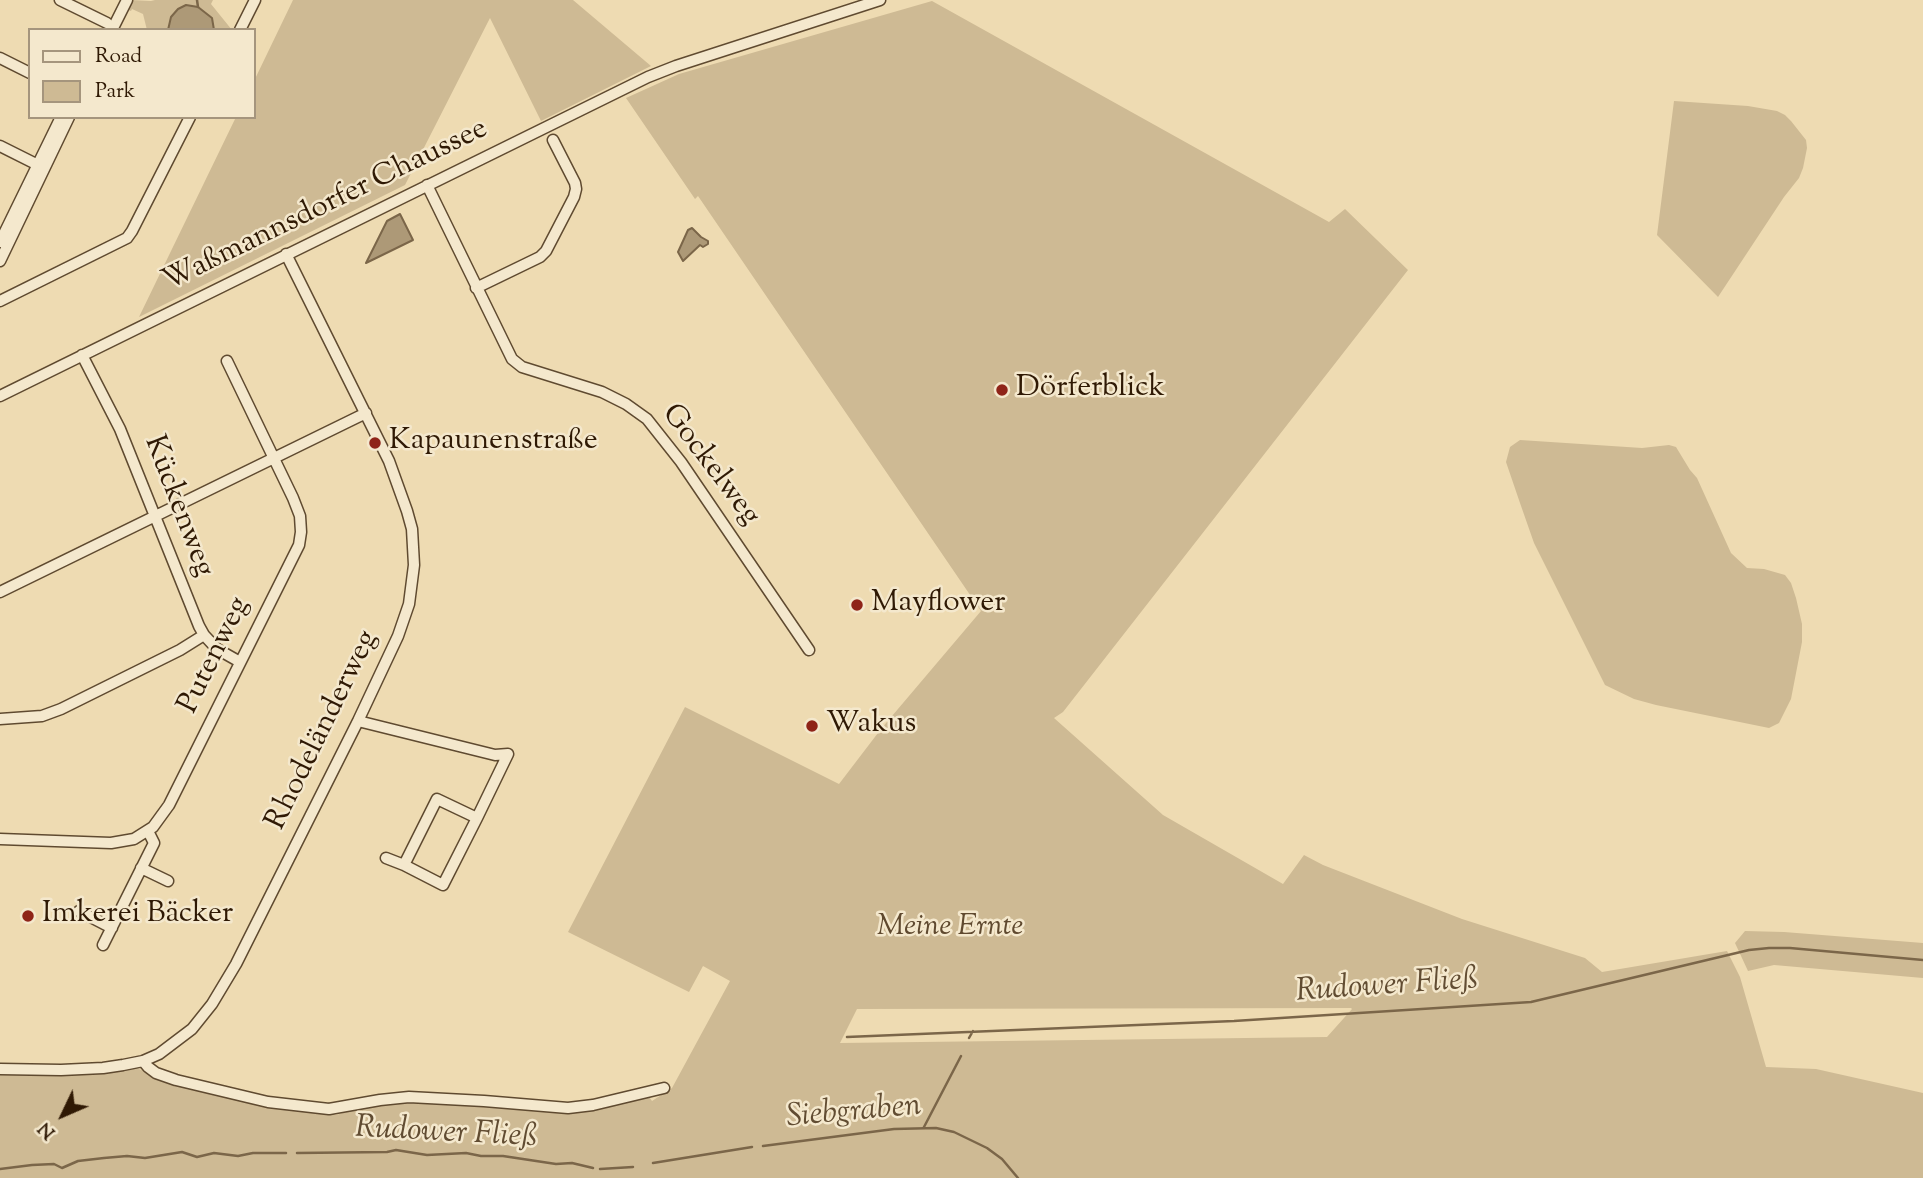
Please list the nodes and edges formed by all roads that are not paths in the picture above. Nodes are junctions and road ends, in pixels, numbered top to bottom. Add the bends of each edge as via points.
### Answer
1 (60, 0) edge
2 (119, 0) edge
3 (127, 0) edge
4 (255, 0) edge
5 (880, 0) edge
6 (108, 28) edge
7 (241, 28) edge
8 (0, 58) edge
9 (28, 72) edge
10 (60, 119) edge
11 (68, 119) edge
12 (189, 119) edge
13 (554, 141) dead end
14 (0, 146) edge
15 (38, 164) junction
16 (427, 186) junction
17 (1, 237) edge
18 (286, 254) junction
19 (0, 261) edge
20 (476, 288) junction
21 (0, 301) edge
22 (82, 355) junction
23 (227, 360) dead end
24 (0, 396) edge
25 (366, 413) junction
26 (273, 458) junction
27 (156, 516) junction
28 (0, 592) edge
29 (204, 635) junction
30 (809, 650) dead end
31 (240, 663) junction
32 (0, 719) edge
33 (358, 721) junction
34 (477, 818) junction
35 (148, 831) junction
36 (0, 839) edge
37 (386, 858) dead end
38 (404, 865) junction
39 (141, 868) junction
40 (168, 881) dead end
41 (79, 911) dead end
42 (112, 928) junction
43 (103, 945) dead end
44 (143, 1060) junction
45 (0, 1069) edge
46 (664, 1088) dead end

1 - 6 street
2 - 6 street
3 - 6 street
4 - 7 street
5 - 16 street, Waßmannsdorfer Chaussee via 676,66
8 - 9 street
10 - 15 street
11 - 19 street
12 - 21 street via 127,238
13 - 20 street via 576,188 546,251
14 - 15 street
15 - 17 street
16 - 18 street, Waßmannsdorfer Chaussee
16 - 20 street, Gockelweg
18 - 22 street, Waßmannsdorfer Chaussee
18 - 25 street, Rhodeländerweg
20 - 30 street, Gockelweg via 516,364 602,392 636,410 655,427
22 - 24 street, Waßmannsdorfer Chaussee
22 - 27 street, Kückenweg via 120,429
23 - 26 street, Putenweg
25 - 26 street
25 - 33 street, Rhodeländerweg via 404,501 412,529 414,565 409,604 398,636
26 - 27 street
26 - 31 street, Putenweg via 300,516 299,545
27 - 28 street
27 - 29 street, Kückenweg
29 - 31 street, Kückenweg
29 - 32 street via 61,709 42,716
31 - 35 street, Putenweg via 169,805
33 - 34 street via 495,755 508,754
33 - 44 street, Rhodeländerweg via 220,992 184,1036
34 - 38 street via 437,799
34 - 38 street via 443,885
35 - 36 street via 111,843
35 - 39 street via 154,843
37 - 38 street
39 - 40 street
39 - 42 street
41 - 42 street
42 - 43 street
44 - 45 street, Rhodeländerweg via 89,1069
44 - 46 street via 156,1073 176,1080 315,1109 409,1097 568,1108

